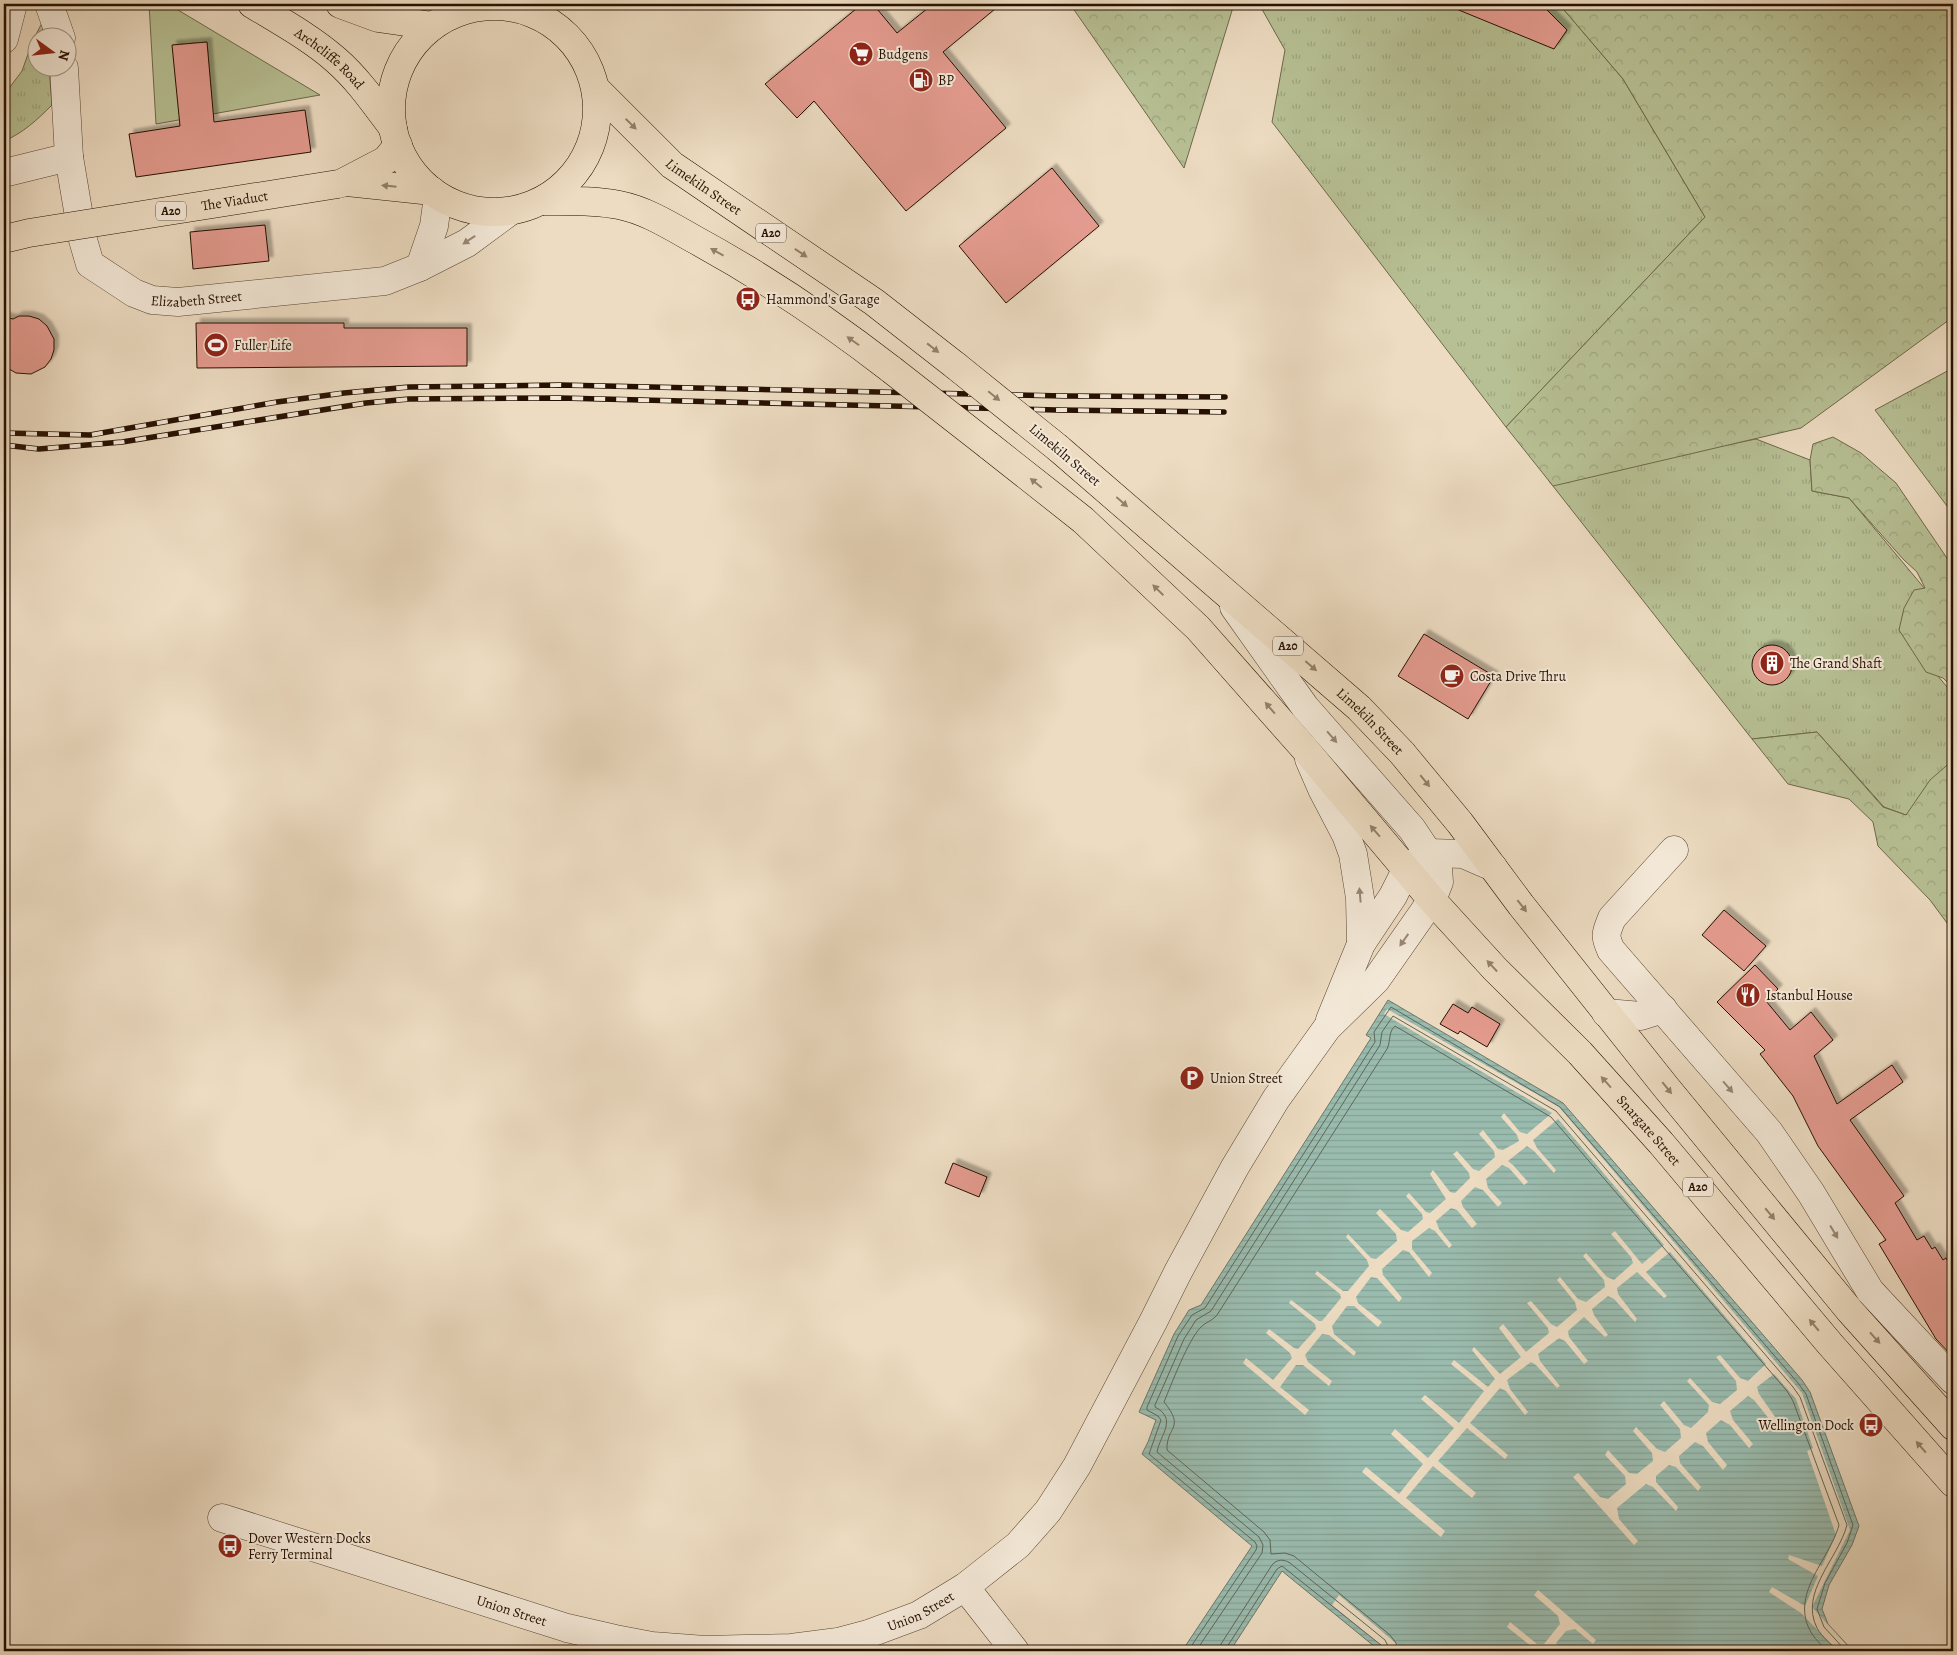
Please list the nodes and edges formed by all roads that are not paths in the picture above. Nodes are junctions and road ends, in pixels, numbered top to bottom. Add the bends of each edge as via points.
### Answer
1 (13, 4) edge
2 (49, 4) edge
3 (252, 4) edge
4 (340, 4) edge
5 (433, 26) junction
6 (57, 28) edge
7 (4, 38) edge
8 (65, 78) edge
9 (596, 90) junction
10 (395, 136) junction
11 (69, 157) junction
12 (4, 172) edge
13 (342, 183) junction
14 (435, 193) junction
15 (543, 200) junction
16 (509, 212) junction
17 (4, 239) edge
18 (420, 267) junction
19 (1220, 586) junction
20 (1304, 748) junction
21 (1674, 850) dead end
22 (1430, 853) junction
23 (1493, 867) junction
24 (1407, 868) junction
25 (1432, 900) junction
26 (1361, 944) junction
27 (1663, 1009) junction
28 (1606, 1013) junction
29 (1327, 1028) junction
30 (1870, 1291) junction
31 (1850, 1311) junction
32 (1953, 1380) edge
33 (1953, 1426) edge
34 (1953, 1483) edge
35 (222, 1518) dead end
36 (966, 1587) junction
37 (584, 1642) edge
38 (1014, 1651) edge

1 - 7 street
2 - 6 street
3 - 10 highway, Archcliffe Road via 336,60 365,91
4 - 5 highway via 378,18
5 - 9 highway via 473,8 516,8 537,15 572,41 584,59
5 - 10 highway via 404,61 395,82 391,105
8 - 11 street, Elizabeth Street
9 - 15 highway via 596,127 583,162 572,177
9 -> 19 highway, Limekiln Street / A20, bridge via 672,165 874,302 1058,448
10 - 13 highway, The Viaduct / A20 via 386,160
10 - 14 highway via 405,160 419,180
11 - 12 street
11 - 18 street, Elizabeth Street via 90,264 134,293 152,300 178,302 385,281
14 -> 13 highway, The Viaduct / A20
13 - 17 highway, The Viaduct / A20, bridge
14 - 16 highway via 460,207 484,212
14 - 18 street via 434,226
15 - 16 highway
20 -> 15 highway, A20, bridge via 1198,628 1150,581 1083,520 892,370 800,304 655,218 620,205
16 -> 18 street, Elizabeth Street via 466,242
19 -> 22 street, Union Street via 1305,706
19 -> 23 highway, Limekiln Street / A20 via 1365,714 1402,752
24 -> 20 highway, A20
26 -> 20 street, Union Street via 1360,898 1353,854
21 - 27 street via 1612,918 1606,929 1611,950
22 - 23 street via 1463,854
22 - 24 street, Union Street
22 - 25 street, Union Street via 1438,868 1439,882
23 -> 28 highway, A20
24 - 25 highway, A20
24 - 26 street, Union Street via 1386,909
25 -> 29 street, Union Street via 1376,980
34 -> 25 highway, Snargate Street / A20 via 1642,1122
26 - 29 street, Union Street
27 - 28 street via 1641,1016
27 -> 30 street via 1768,1132 1811,1193
28 -> 31 highway, A20
29 - 36 street, Union Street via 1276,1099 1235,1167 1077,1466 1045,1517 1018,1546
30 - 31 street
30 - 32 street
31 -> 33 highway, A20
35 - 37 street, Union Street via 536,1619
36 - 37 street, Union Street via 919,1615 838,1642 746,1650
36 - 38 street

